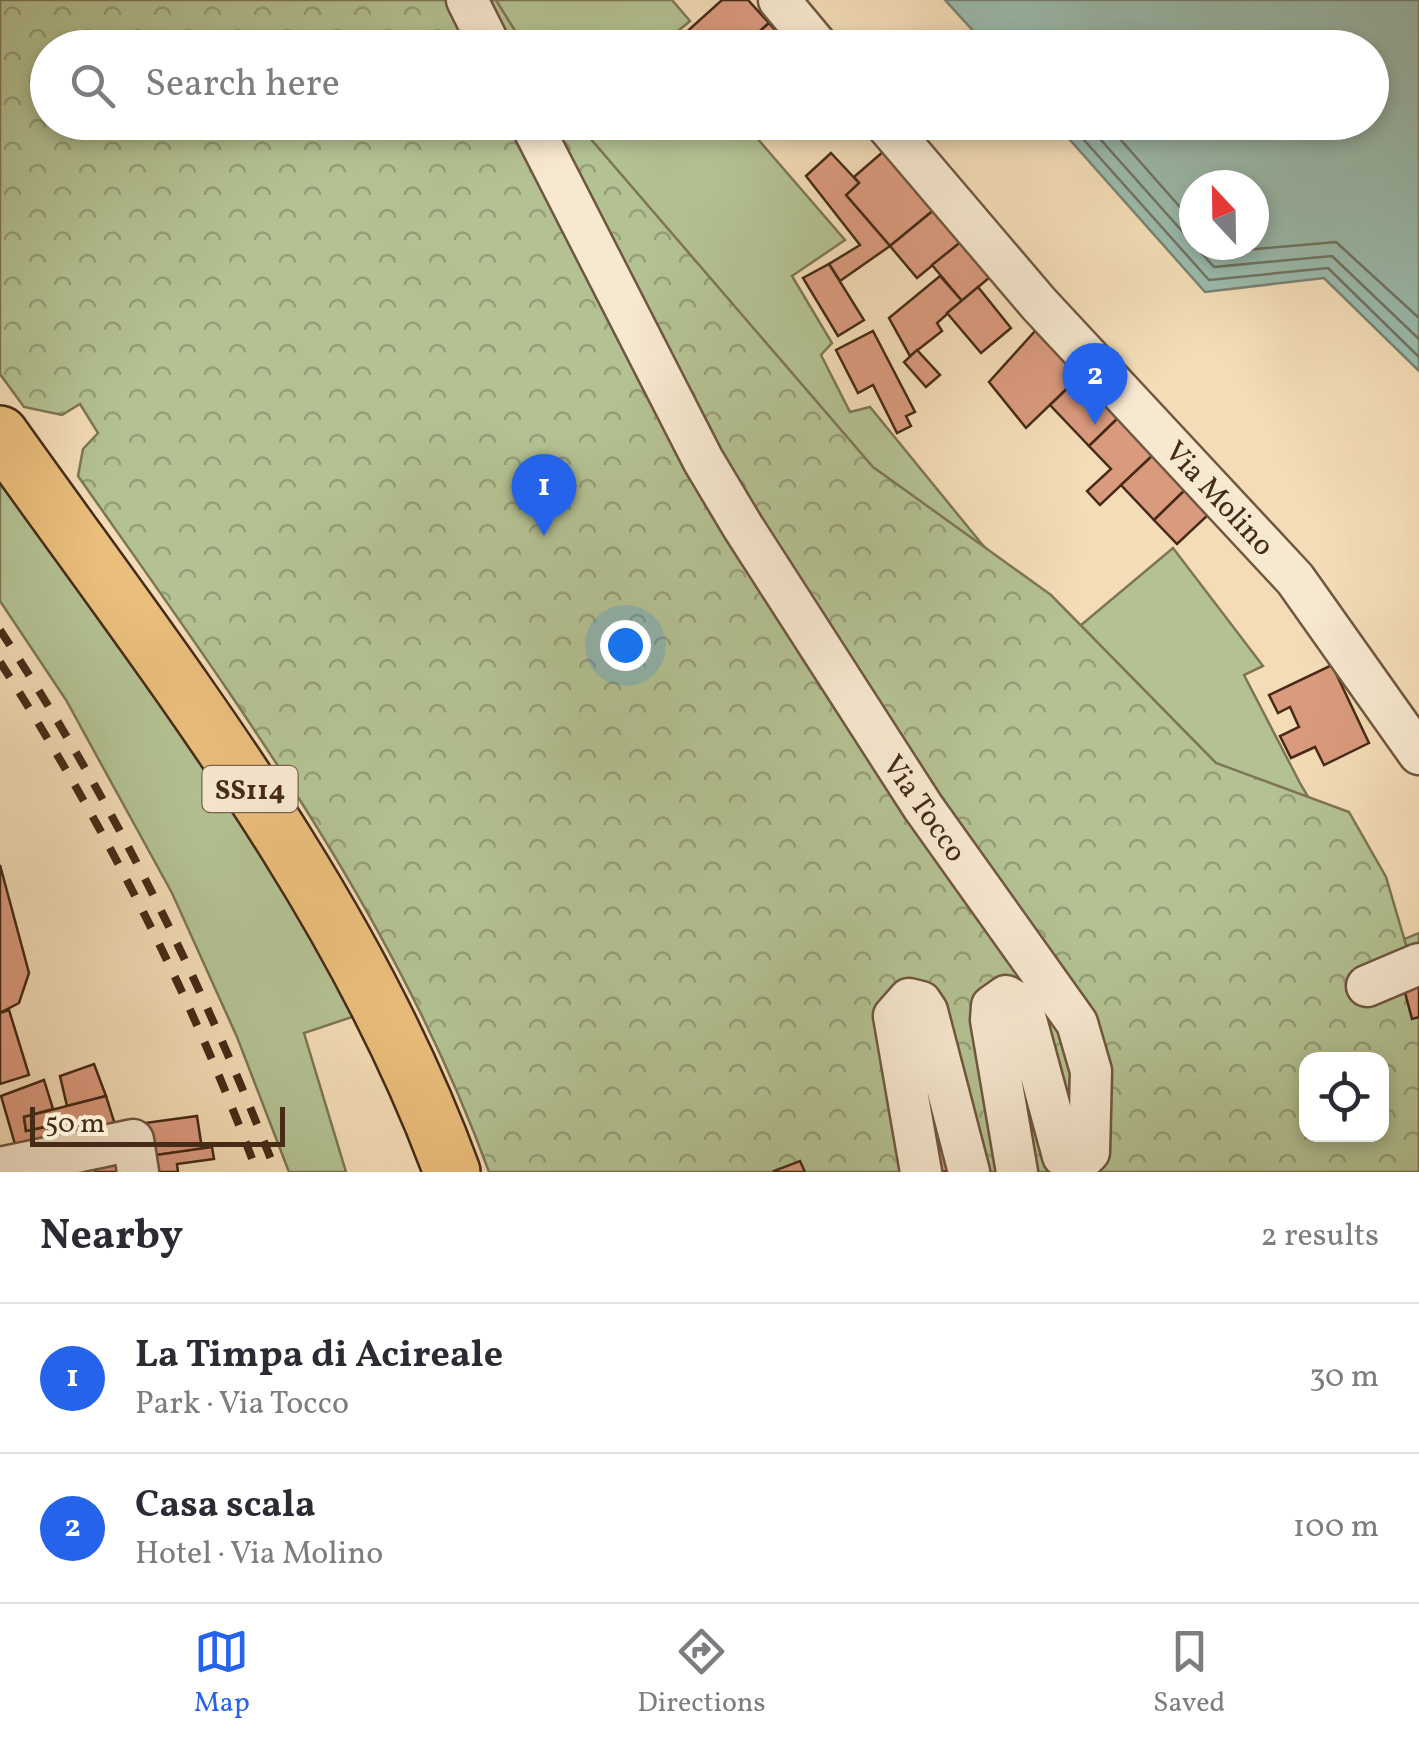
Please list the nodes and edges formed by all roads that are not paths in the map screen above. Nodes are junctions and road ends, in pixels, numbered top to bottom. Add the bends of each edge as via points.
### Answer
1 (467, 0) edge
2 (779, 0) edge
3 (483, 30) edge
4 (804, 30) edge
5 (539, 140) edge
6 (899, 140) edge
7 (0, 434) edge
8 (1419, 754) edge
9 (1419, 964) edge
10 (1367, 986) dead end
11 (135, 1156) edge
12 (40, 1165) edge
13 (0, 1168) edge
14 (452, 1172) edge
15 (921, 1172) edge
16 (969, 1172) edge
17 (1017, 1172) edge

1 - 3 street
2 - 4 street
5 - 17 street, Via Tocco via 743,527 922,808 1077,1023 1091,1071 1088,1152 1078,1164 1063,1156 1022,1005 1006,996 992,1006
6 - 8 street, Via Molino via 1039,304 1296,579
7 - 14 main road, SS114 via 221,744 339,928 387,1016
9 - 10 street
11 - 12 street
12 - 13 street
15 - 16 street via 894,1016 909,999 928,1011

